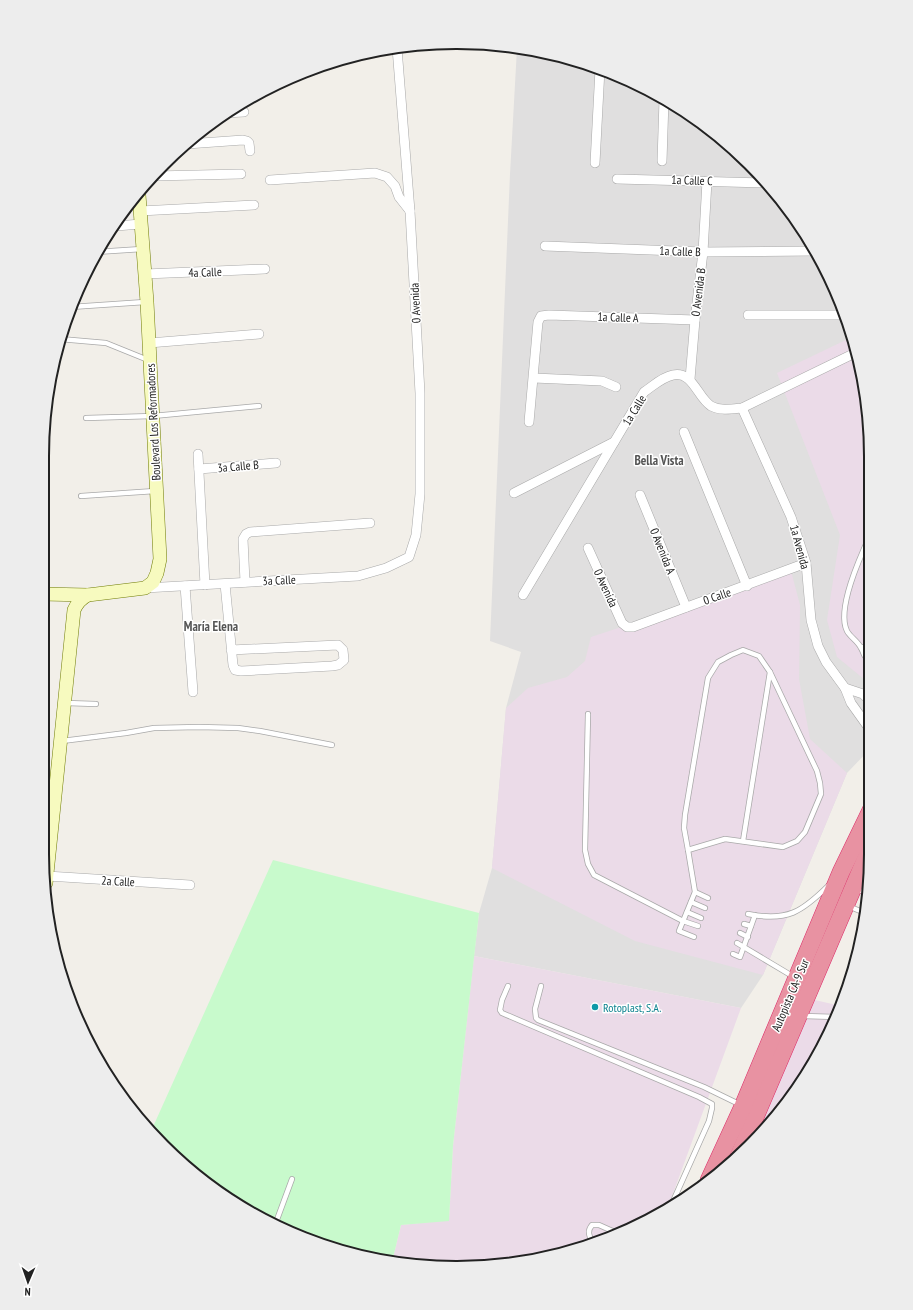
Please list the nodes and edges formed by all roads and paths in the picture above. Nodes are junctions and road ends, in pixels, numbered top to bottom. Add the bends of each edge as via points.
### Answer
1 (397, 53) edge
2 (600, 76) edge
3 (664, 106) edge
4 (239, 112) edge
5 (244, 112) dead end
6 (196, 143) edge
7 (250, 151) dead end
8 (662, 161) dead end
9 (595, 164) dead end
10 (241, 174) dead end
11 (161, 176) edge
12 (617, 179) dead end
13 (270, 180) dead end
14 (707, 181) junction
15 (758, 183) edge
16 (138, 204) edge
17 (254, 206) dead end
18 (410, 211) junction
19 (141, 224) junction
20 (121, 226) edge
21 (545, 246) dead end
22 (143, 249) junction
23 (105, 251) edge
24 (808, 251) edge
25 (703, 252) junction
26 (265, 269) dead end
27 (145, 274) junction
28 (147, 302) junction
29 (78, 307) edge
30 (748, 315) dead end
31 (838, 315) edge
32 (695, 320) junction
33 (259, 334) dead end
34 (67, 340) edge
35 (149, 343) junction
36 (851, 355) edge
37 (149, 361) junction
38 (534, 378) junction
39 (690, 379) junction
40 (616, 388) dead end
41 (259, 406) dead end
42 (742, 408) junction
43 (153, 416) junction
44 (86, 418) dead end
45 (529, 422) dead end
46 (684, 432) dead end
47 (614, 442) junction
48 (198, 454) dead end
49 (276, 463) dead end
50 (199, 469) junction
51 (157, 491) junction
52 (514, 493) dead end
53 (640, 495) dead end
54 (81, 496) dead end
55 (370, 523) dead end
56 (588, 548) dead end
57 (864, 550) edge
58 (409, 557) joint
59 (806, 563) junction
60 (245, 582) junction
61 (225, 584) junction
62 (205, 585) junction
63 (185, 586) junction
64 (747, 586) junction
65 (145, 588) junction
66 (49, 594) edge
67 (61, 595) junction
68 (88, 595) junction
69 (523, 595) dead end
70 (686, 607) junction
71 (74, 610) junction
72 (627, 627) joint
73 (861, 647) junction
74 (864, 647) edge
75 (231, 650) junction
76 (864, 656) edge
77 (770, 672) junction
78 (845, 688) junction
79 (193, 692) dead end
80 (864, 695) edge
81 (65, 703) junction
82 (96, 704) dead end
83 (588, 714) dead end
84 (864, 721) edge
85 (60, 741) junction
86 (332, 745) dead end
87 (49, 781) edge
88 (864, 824) edge
89 (743, 841) junction
90 (688, 850) junction
91 (841, 872) junction
92 (863, 878) edge
93 (50, 880) edge
94 (190, 885) dead end
95 (860, 890) edge
96 (695, 892) junction
97 (708, 898) dead end
98 (691, 902) junction
99 (846, 906) junction
100 (705, 908) dead end
101 (860, 911) edge
102 (687, 912) junction
103 (748, 914) dead end
104 (755, 915) junction
105 (701, 918) dead end
106 (683, 921) junction
107 (744, 924) dead end
108 (698, 926) dead end
109 (751, 926) junction
110 (740, 933) dead end
111 (694, 937) dead end
112 (748, 937) junction
113 (737, 943) dead end
114 (744, 947) junction
115 (733, 954) dead end
116 (797, 978) junction
117 (508, 986) dead end
118 (541, 986) dead end
119 (800, 1016) junction
120 (830, 1017) edge
121 (743, 1106) junction
122 (745, 1142) edge
123 (714, 1169) edge
124 (292, 1179) dead end
125 (675, 1197) edge
126 (277, 1219) edge
127 (611, 1230) edge
128 (590, 1238) edge

1 - 18 street, 0 Avenida
2 - 9 street
3 - 8 street
4 - 5 street
6 - 7 street via 242,140 249,143
10 - 11 street
12 - 14 street, 1a Calle C
13 - 18 street via 375,173 387,177
14 - 15 street, 1a Calle C
14 - 25 street, 0 Avenida B
16 - 17 street
16 - 19 main road, Boulevard Los Reformadores
18 - 58 street, 0 Avenida via 420,393 420,494 416,535
19 - 20 street
19 - 22 main road, Boulevard Los Reformadores
21 - 25 street, 1a Calle B
22 - 23 lane
22 - 27 main road, Boulevard Los Reformadores
24 - 25 street, 1a Calle B
25 - 32 street, 0 Avenida B
26 - 27 street, 4a Calle
27 - 28 main road, Boulevard Los Reformadores
28 - 29 lane
28 - 35 main road, Boulevard Los Reformadores
30 - 31 street
32 - 38 street, 1a Calle A via 542,316 538,322
32 - 39 street, 0 Avenida B
33 - 35 street
34 - 37 lane via 106,343
35 - 37 main road, Boulevard Los Reformadores
36 - 42 street
37 - 43 main road, Boulevard Los Reformadores
38 - 40 street via 602,380
38 - 45 street
39 - 42 street via 700,396 712,406 728,410
39 - 47 street, 1a Calle via 680,374 672,375 644,392
41 - 43 lane
42 - 59 street, 1a Avenida via 791,517
43 - 44 lane
43 - 51 main road, Boulevard Los Reformadores
46 - 64 street
47 - 52 street
47 - 69 street, 1a Calle
48 - 50 street
49 - 50 street, 3a Calle B
50 - 62 street
51 - 54 lane
51 - 65 main road, Boulevard Los Reformadores via 160,559 153,582
53 - 70 street, 0 Avenida A
55 - 60 street via 250,532 243,539
56 - 72 street, 0 Avenida via 622,622
57 - 73 lane via 847,593 844,618 847,631
58 - 60 street, 3a Calle via 386,568 358,576
59 - 64 street, 0 Calle
59 - 78 street, 1a Avenida via 811,620 818,646
60 - 61 street, 3a Calle
61 - 62 street, 3a Calle
61 - 75 street
62 - 63 street, 3a Calle
63 - 65 street, 3a Calle
63 - 79 street
64 - 70 street, 0 Calle
65 - 68 main road
66 - 67 main road
67 - 68 main road
67 - 71 main road
68 - 71 main road via 83,597
70 - 72 street, 0 Calle
71 - 81 main road
73 - 74 lane
73 - 76 lane
75 - 75 street via 338,645 343,650 344,660 332,666 241,671 236,670 233,665
77 - 89 lane
77 - 89 lane via 817,771 821,794 806,832 798,841 783,847
77 - 90 lane via 760,656 743,650 718,662 708,678 685,815 684,828
78 - 80 street
78 - 84 street, 1a Avenida via 851,703
81 - 82 lane
81 - 85 main road
83 - 106 lane via 585,850 588,864 594,875
85 - 86 lane via 154,728 199,726 260,731
85 - 87 main road
88 - 91 highway, Autopista CA-9 Sur
89 - 90 lane via 725,839
90 - 96 lane
91 - 104 lane via 811,903 798,911 771,918
91 - 116 highway, Autopista CA-9 Sur
92 - 95 highway, Autopista CA-9 Sur
93 - 94 street, 2a Calle
95 - 99 highway, Autopista CA-9 Sur
96 - 97 lane
96 - 98 lane
98 - 100 lane
98 - 102 lane
99 - 101 lane
99 - 119 highway, Autopista CA-9 Sur
102 - 105 lane
102 - 106 lane
103 - 104 lane
104 - 109 lane
106 - 108 lane
106 - 111 lane via 679,930
107 - 109 lane
109 - 112 lane
110 - 112 lane
112 - 114 lane
113 - 114 lane
114 - 115 lane via 740,958
114 - 116 lane
116 - 121 highway, Autopista CA-9 Sur
117 - 125 lane via 500,1005 502,1013 712,1104 709,1121
118 - 121 lane via 535,1009 538,1020 704,1087
119 - 120 lane
119 - 122 highway, Autopista CA-9 Sur
121 - 123 highway, Autopista CA-9 Sur
124 - 126 lane
127 - 128 lane via 592,1225 589,1230

